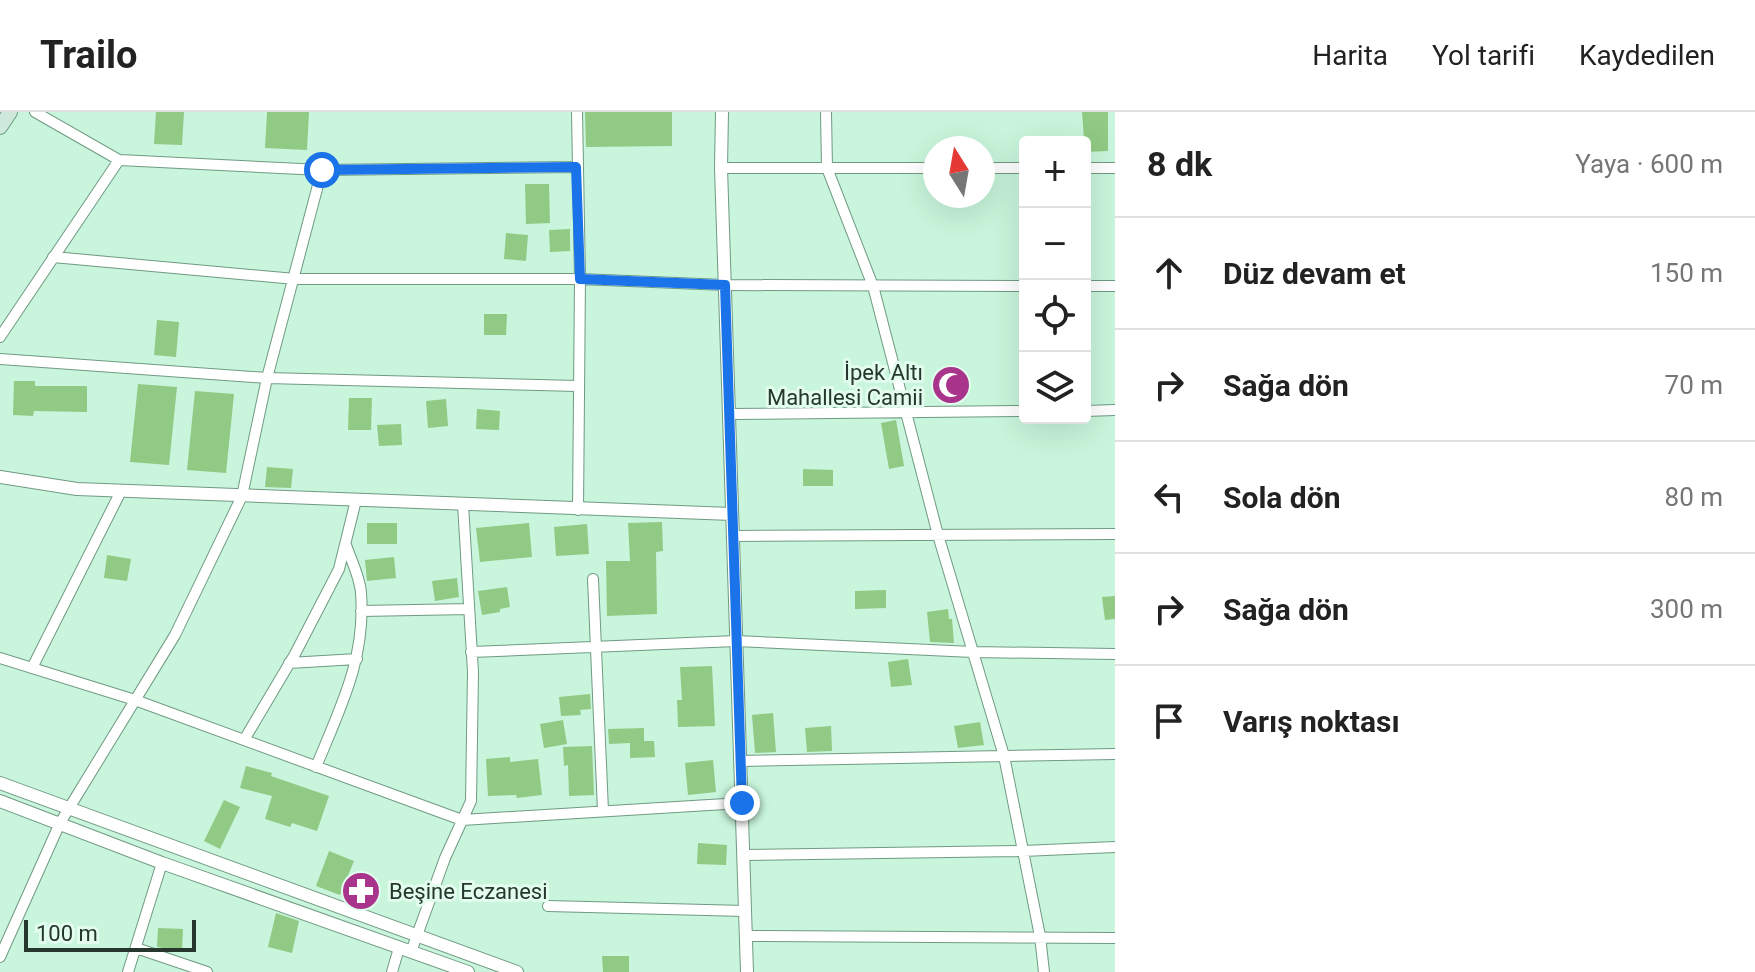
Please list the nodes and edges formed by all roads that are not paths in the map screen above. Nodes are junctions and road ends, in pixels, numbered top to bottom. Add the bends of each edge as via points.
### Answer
1 (10, 112) edge
2 (35, 112) edge
3 (577, 112) edge
4 (722, 112) edge
5 (826, 112) edge
6 (0, 127) edge
7 (119, 160) junction
8 (576, 167) junction
9 (721, 168) junction
10 (827, 168) junction
11 (923, 168) edge
12 (995, 168) edge
13 (1019, 168) edge
14 (1091, 168) edge
15 (1115, 168) edge
16 (322, 170) junction
17 (53, 257) junction
18 (295, 279) junction
19 (580, 279) junction
20 (725, 285) junction
21 (873, 286) junction
22 (1019, 286) edge
23 (1091, 286) edge
24 (1115, 286) edge
25 (0, 313) edge
26 (11, 320) junction
27 (0, 337) edge
28 (0, 359) edge
29 (267, 378) junction
30 (578, 386) junction
31 (1115, 410) edge
32 (1019, 411) edge
33 (1091, 411) edge
34 (908, 413) junction
35 (729, 414) junction
36 (0, 477) edge
37 (121, 491) junction
38 (242, 496) junction
39 (356, 500) junction
40 (463, 504) junction
41 (578, 510) junction
42 (732, 514) junction
43 (1115, 534) edge
44 (938, 535) junction
45 (733, 536) junction
46 (346, 545) junction
47 (593, 579) dead end
48 (469, 609) junction
49 (361, 611) junction
50 (736, 641) junction
51 (596, 647) junction
52 (471, 652) junction
53 (973, 652) junction
54 (1115, 654) edge
55 (0, 658) edge
56 (357, 659) junction
57 (289, 663) junction
58 (32, 668) junction
59 (135, 700) junction
60 (244, 740) junction
61 (1115, 754) edge
62 (1004, 756) junction
63 (740, 761) junction
64 (316, 767) junction
65 (0, 783) edge
66 (0, 801) edge
67 (742, 803) junction
68 (68, 809) junction
69 (603, 811) junction
70 (462, 820) junction
71 (60, 823) junction
72 (1115, 847) edge
73 (1023, 851) junction
74 (743, 855) junction
75 (162, 863) junction
76 (548, 906) dead end
77 (745, 911) junction
78 (5, 933) edge
79 (417, 936) junction
80 (746, 936) junction
81 (1040, 936) junction
82 (1115, 938) edge
83 (136, 948) junction
84 (405, 950) junction
85 (0, 957) edge
86 (128, 972) edge
87 (207, 972) edge
88 (392, 972) edge
89 (468, 972) edge
90 (517, 972) edge
91 (747, 972) edge
92 (1044, 972) edge

1 - 6 main road
2 - 7 street
3 - 8 street
4 - 9 street
5 - 10 street
7 - 16 street
7 - 17 street
8 - 16 street
8 - 19 street
9 - 10 street
9 - 20 street
10 - 11 street
10 - 21 street
12 - 13 street
14 - 15 street
16 - 18 street
17 - 18 street
17 - 26 street
18 - 19 street
18 - 29 street
19 - 20 street
19 - 30 street
20 - 21 street
20 - 35 street
21 - 22 street
21 - 34 street
23 - 24 street
25 - 26 street
26 - 27 street
28 - 29 street
29 - 30 street
29 - 38 street
30 - 41 street
31 - 33 street
32 - 34 street
34 - 35 street
34 - 44 street
35 - 42 street
36 - 37 street
37 - 38 street
37 - 58 street
38 - 39 street
38 - 59 street via 175,635
39 - 40 street
39 - 46 street
40 - 41 street
40 - 48 street
41 - 42 street
42 - 45 street
43 - 44 street
44 - 45 street
44 - 53 street
45 - 50 street
46 - 49 street via 361,590
46 - 57 street via 339,569
47 - 51 street
48 - 49 street
48 - 52 street
49 - 56 street
50 - 51 street
50 - 53 street
50 - 63 street
51 - 52 street
51 - 69 street
52 - 70 street via 471,801
53 - 54 street
53 - 62 street
55 - 58 street
56 - 57 street
56 - 64 street
57 - 60 street
58 - 59 street
59 - 60 street
59 - 68 street
60 - 64 street
61 - 62 street
62 - 63 street
62 - 73 street
63 - 67 street
64 - 70 street
65 - 68 street
66 - 71 street
67 - 69 street
67 - 74 street
68 - 71 street
68 - 79 street
69 - 70 street
70 - 79 street
71 - 75 street
71 - 78 street
72 - 73 street
73 - 74 street
73 - 81 street
74 - 77 street
75 - 83 street
75 - 84 street
76 - 77 street
77 - 80 street
78 - 85 street
79 - 84 street
79 - 90 street
80 - 81 street
80 - 91 street
81 - 82 street
81 - 92 street
83 - 86 street
83 - 87 street
84 - 88 street
84 - 89 street

